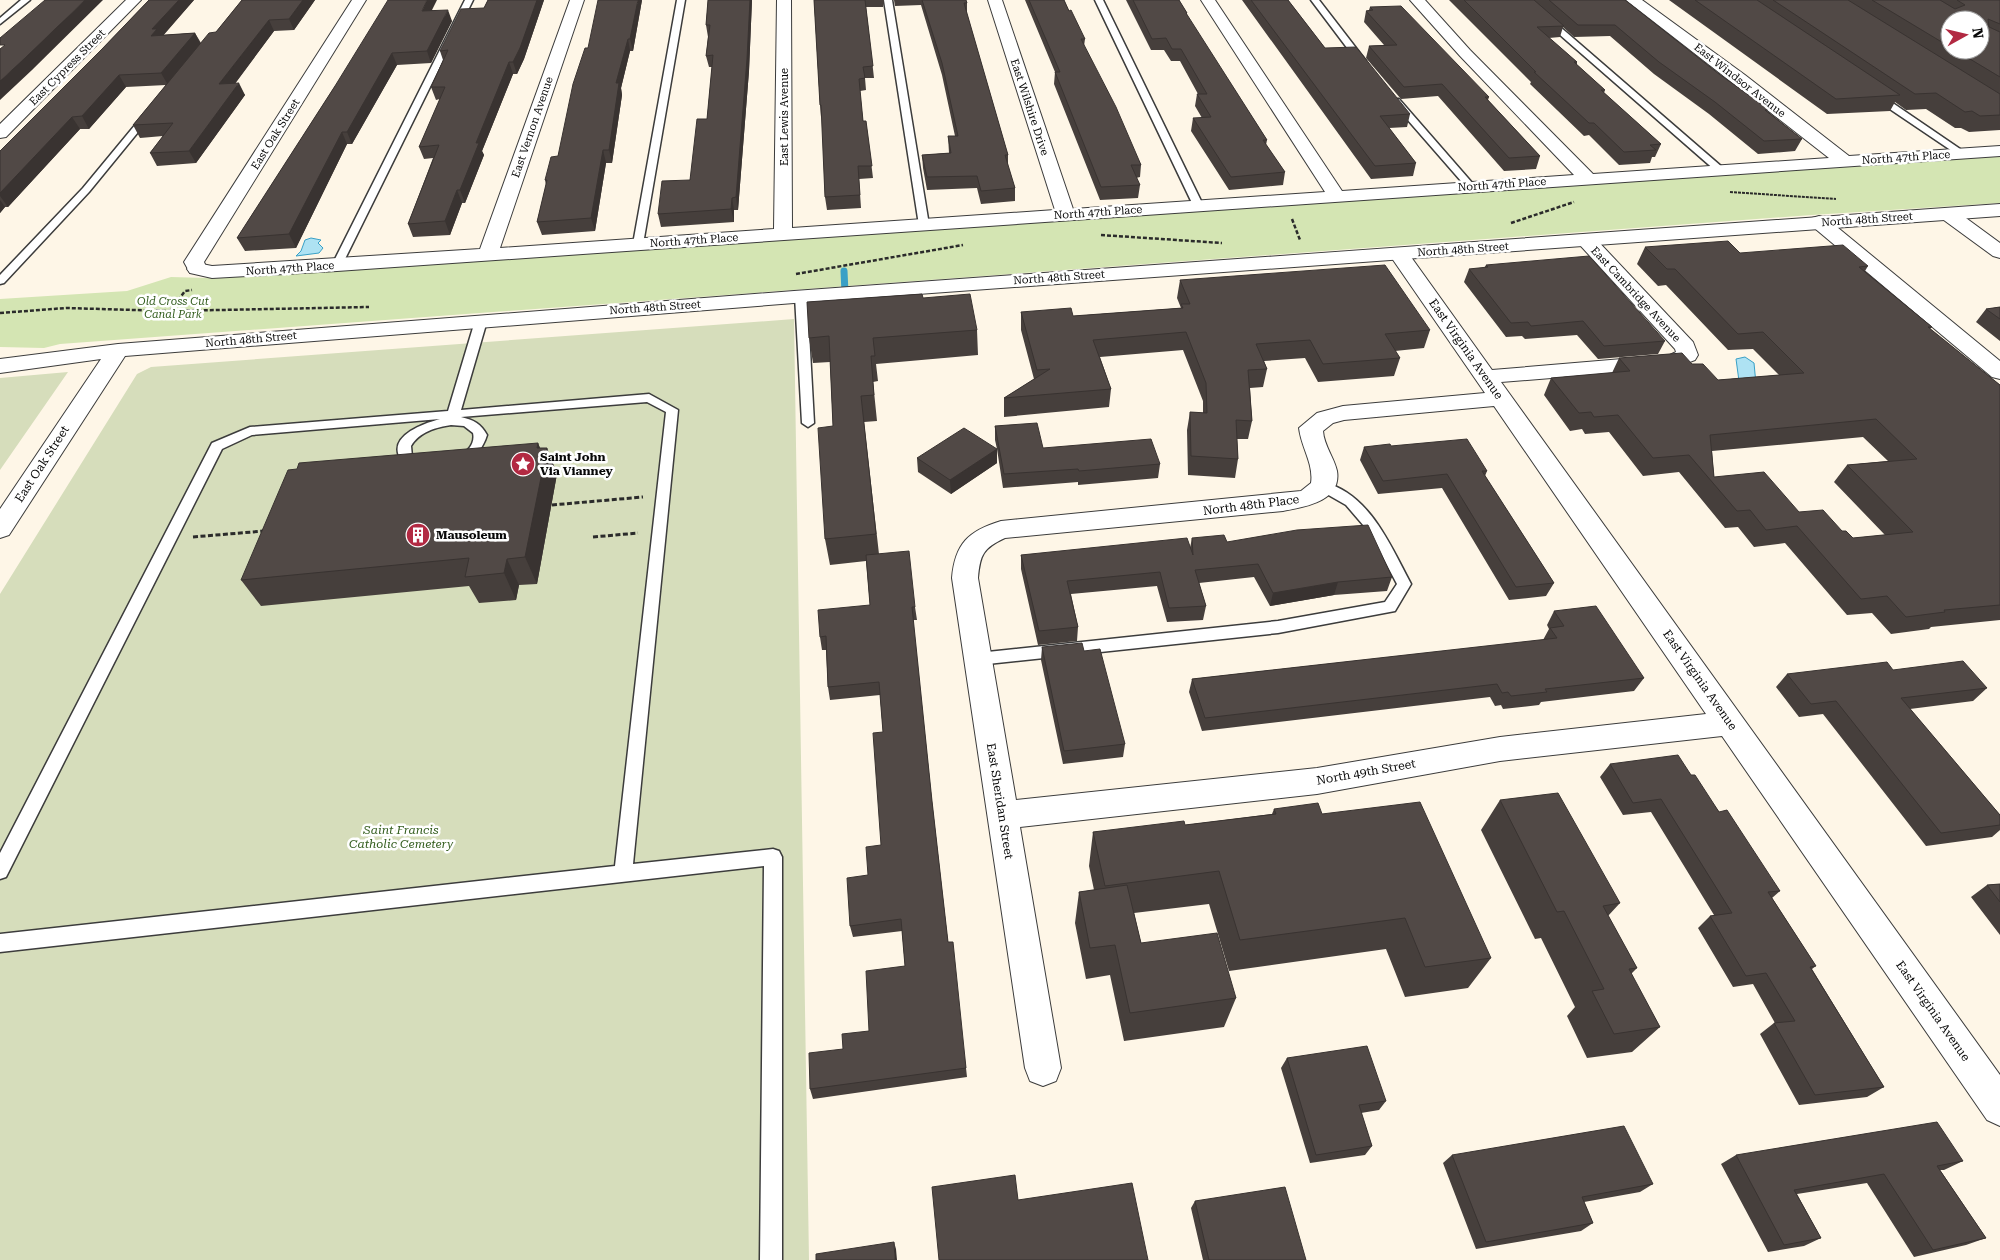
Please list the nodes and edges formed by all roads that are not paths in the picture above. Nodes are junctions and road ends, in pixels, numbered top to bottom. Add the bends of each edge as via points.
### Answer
1 (26, 0) edge
2 (134, 0) edge
3 (359, 0) edge
4 (470, 0) edge
5 (577, 0) edge
6 (681, 0) edge
7 (784, 0) edge
8 (888, 0) edge
9 (995, 0) edge
10 (1099, 0) edge
11 (1208, 0) edge
12 (1315, 0) edge
13 (1417, 0) edge
14 (1524, 0) edge
15 (1633, 0) edge
16 (0, 22) edge
17 (1368, 69) edge
18 (1869, 90) edge
19 (1387, 91) edge
20 (153, 109) edge
21 (0, 133) edge
22 (2000, 150) edge
23 (1961, 153) junction
24 (1844, 161) junction
25 (1719, 169) junction
26 (1588, 178) junction
27 (1470, 187) junction
28 (1336, 197) junction
29 (1198, 206) junction
30 (2000, 210) edge
31 (1065, 214) junction
32 (1948, 214) junction
33 (1819, 222) junction
34 (924, 225) junction
35 (783, 234) junction
36 (1586, 240) junction
37 (638, 244) junction
38 (2000, 252) edge
39 (488, 254) junction
40 (1399, 254) junction
41 (337, 264) junction
42 (196, 269) joint
43 (0, 281) edge
44 (801, 296) junction
45 (481, 321) junction
46 (118, 350) junction
47 (0, 351) edge
48 (0, 366) edge
49 (2000, 372) edge
50 (1493, 387) junction
51 (452, 418) junction
52 (808, 423) dead end
53 (1323, 486) junction
54 (0, 529) edge
55 (981, 538) joint
56 (978, 659) junction
57 (1730, 723) junction
58 (1002, 815) junction
59 (0, 871) edge
60 (623, 873) junction
61 (0, 943) edge
62 (1043, 1068) dead end
63 (2000, 1107) edge
64 (771, 1260) edge

1 - 16 lane
2 - 21 street, East Cypress Street
3 - 42 street, East Oak Street via 194,262
4 - 41 lane
5 - 39 street, East Vernon Avenue
6 - 37 lane
7 - 35 street, East Lewis Avenue
8 - 34 lane
9 - 31 street, East Wilshire Drive
10 - 29 lane
11 - 28 street
12 - 17 lane
13 - 26 street
14 - 25 lane
15 - 24 street, East Windsor Avenue
18 - 23 lane
19 - 27 lane
20 - 43 lane via 86,190
22 - 23 street, North 47th Place
23 - 24 street, North 47th Place
24 - 25 street, North 47th Place
25 - 26 street, North 47th Place
26 - 27 street, North 47th Place
27 - 28 street, North 47th Place
28 - 29 street, North 47th Place
29 - 31 street, North 47th Place
30 - 32 street, North 48th Street
31 - 34 street, North 47th Place
32 - 33 street, North 48th Street
32 - 38 street
33 - 36 street, North 48th Street
33 - 49 street
34 - 35 street, North 47th Place
35 - 37 street, North 47th Place
36 - 40 street, North 48th Street
36 - 50 street, East Cambridge Avenue via 1685,347 1687,354 1674,361
37 - 39 street, North 47th Place
39 - 41 street, North 47th Place
40 - 44 street, North 48th Street
40 - 50 street, East Virginia Avenue
41 - 42 street, North 47th Place via 212,272
44 - 45 street, North 48th Street
44 - 52 lane
45 - 46 street, North 48th Street
45 - 51 lane
46 - 47 street, North 48th Street
46 - 48 street, North 48th Street
46 - 54 street, East Oak Street
50 - 53 street via 1325,418 1311,428 1312,442 1325,472
50 - 57 street, East Virginia Avenue
51 - 51 lane via 414,434 407,442 405,458 412,464 433,468 445,467 468,456 480,442 481,435 478,428
51 - 59 lane via 250,431 217,446
51 - 60 lane via 649,398 672,410
53 - 55 street, North 48th Place via 1309,498 1283,503 1025,526
53 - 56 lane via 1351,502 1375,530 1404,584 1390,607 1278,627
55 - 56 street, East Sheridan Street via 966,557 965,578
56 - 58 street, East Sheridan Street
57 - 58 street, North 49th Street via 1500,749 1317,782
57 - 63 street, East Virginia Avenue
58 - 62 street, East Sheridan Street
60 - 61 lane
60 - 64 lane via 773,857

